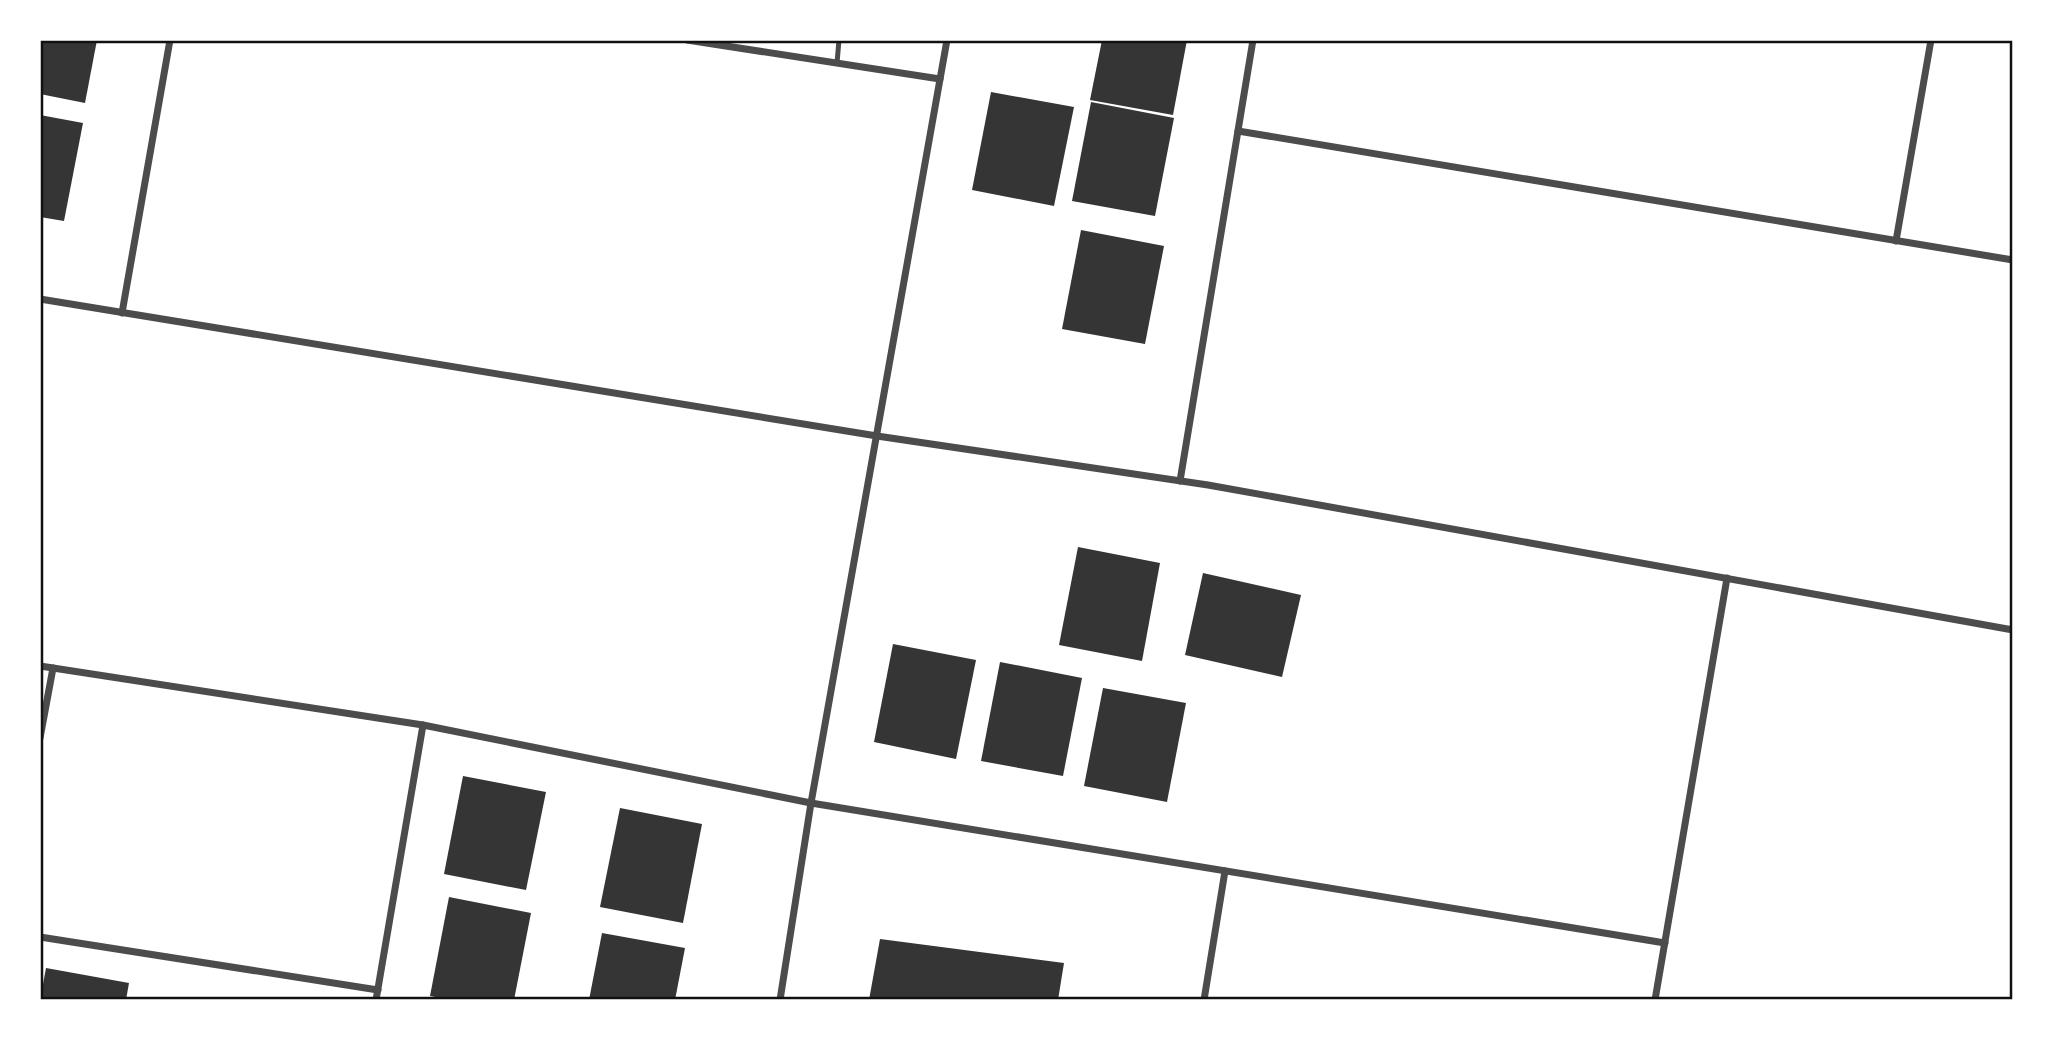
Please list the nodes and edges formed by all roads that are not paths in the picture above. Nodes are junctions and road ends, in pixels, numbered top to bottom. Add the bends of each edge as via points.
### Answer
1 (170, 40) edge
2 (687, 40) edge
3 (839, 40) edge
4 (947, 40) edge
5 (1252, 40) edge
6 (1931, 40) edge
7 (741, 44) edge
8 (837, 63) junction
9 (940, 79) junction
10 (1238, 131) junction
11 (1896, 241) junction
12 (2013, 260) edge
13 (40, 299) edge
14 (122, 313) junction
15 (877, 436) junction
16 (1180, 481) junction
17 (1727, 578) junction
18 (2013, 630) edge
19 (40, 666) edge
20 (53, 668) junction
21 (422, 724) junction
22 (40, 738) edge
23 (811, 803) junction
24 (1226, 871) junction
25 (40, 937) edge
26 (1665, 943) junction
27 (378, 990) junction
28 (376, 1000) edge
29 (780, 1000) edge
30 (1204, 1000) edge
31 (1655, 1000) edge

1 - 14 street
2 - 7 street
3 - 8 lane
4 - 9 street
5 - 10 street
6 - 11 street
7 - 8 street
8 - 9 street
9 - 15 street
10 - 11 street
10 - 16 street
11 - 12 street
13 - 14 street
14 - 15 street
15 - 16 street
15 - 23 street
16 - 17 street
17 - 18 street
17 - 26 street
19 - 20 street
20 - 21 street
20 - 22 street
21 - 23 street
21 - 27 street
23 - 24 street
23 - 29 street
24 - 26 street
24 - 30 street
25 - 27 street
26 - 31 street
27 - 28 street

